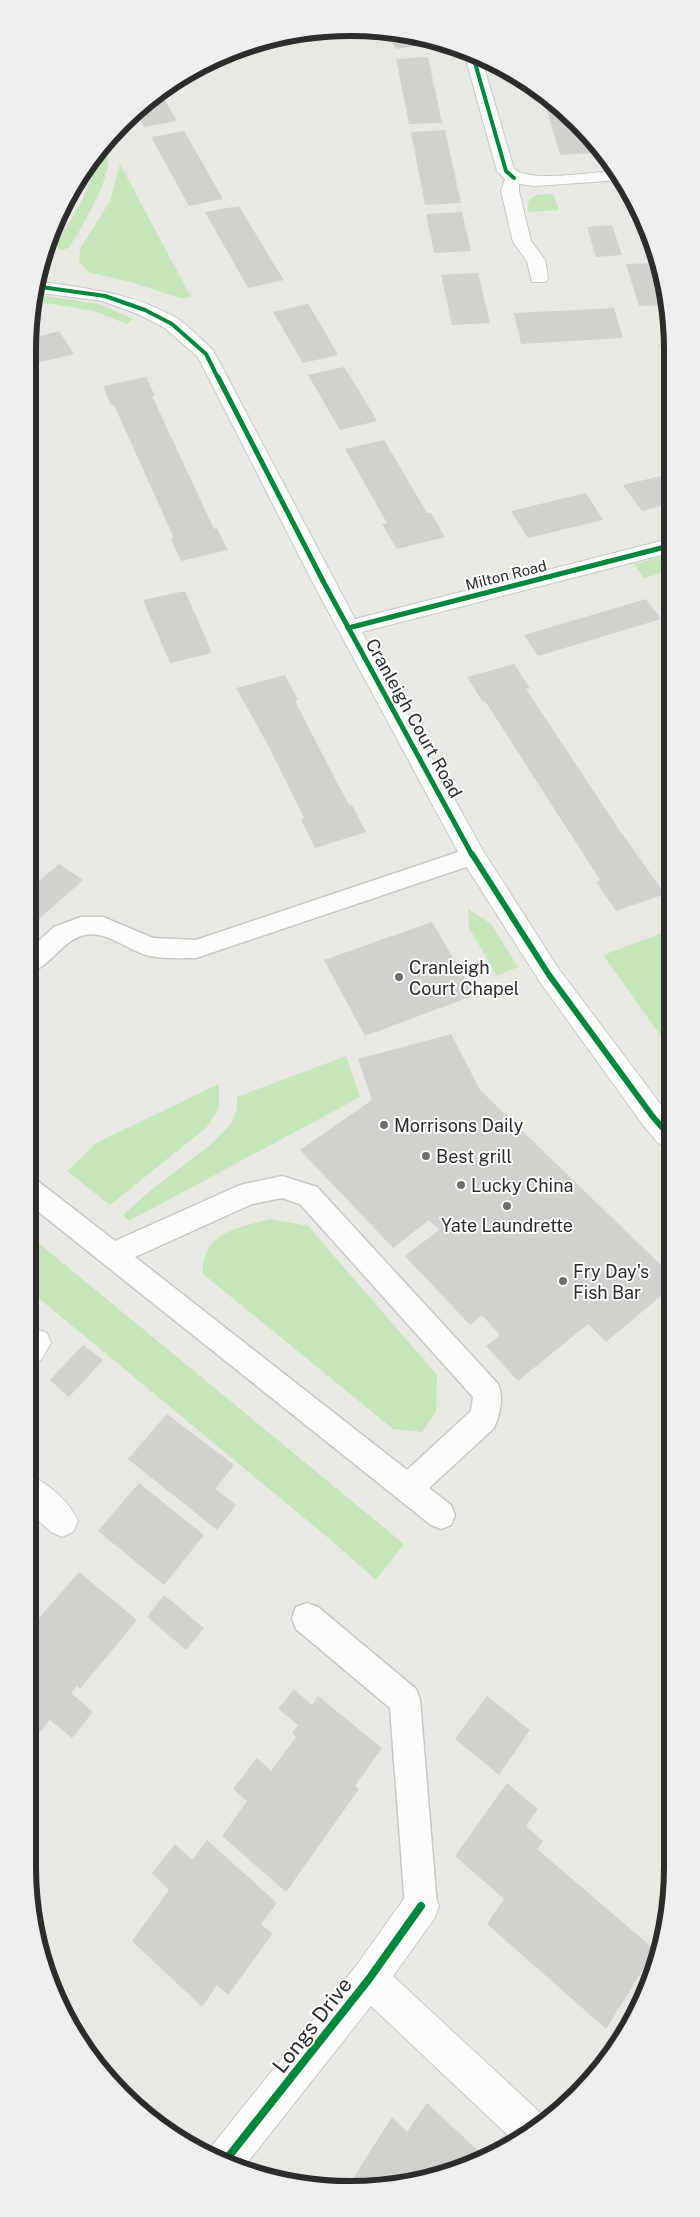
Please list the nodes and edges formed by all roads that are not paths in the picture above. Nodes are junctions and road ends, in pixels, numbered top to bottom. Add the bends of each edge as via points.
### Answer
1 (475, 62) edge
2 (611, 176) edge
3 (514, 178) junction
4 (540, 278) dead end
5 (42, 287) edge
6 (664, 547) edge
7 (348, 628) junction
8 (473, 856) junction
9 (36, 957) edge
10 (664, 1129) edge
11 (36, 1195) edge
12 (112, 1255) junction
13 (407, 1489) junction
14 (36, 1497) edge
15 (440, 1515) dead end
16 (62, 1521) dead end
17 (307, 1618) dead end
18 (422, 1906) joint
19 (369, 1979) junction
20 (527, 2126) edge
21 (229, 2157) edge

1 - 3 street via 506,171
2 - 3 street via 535,181
3 - 4 street via 510,191 522,242 536,260
5 - 7 street, Cranleigh Court Road via 105,296 145,310 172,324 206,354
6 - 7 street, Milton Road
7 - 8 street, Cranleigh Court Road
8 - 9 lane via 196,949 151,947 103,926 81,926 62,934
8 - 10 street, Cranleigh Court Road via 549,975
11 - 12 lane
12 - 13 lane
12 - 13 lane via 249,1193 282,1188 308,1196 488,1393 484,1418
13 - 15 lane
14 - 16 street
17 - 18 lane via 405,1700
18 - 19 street, Longs Drive
19 - 20 street, Longs Drive
19 - 21 street, Longs Drive

